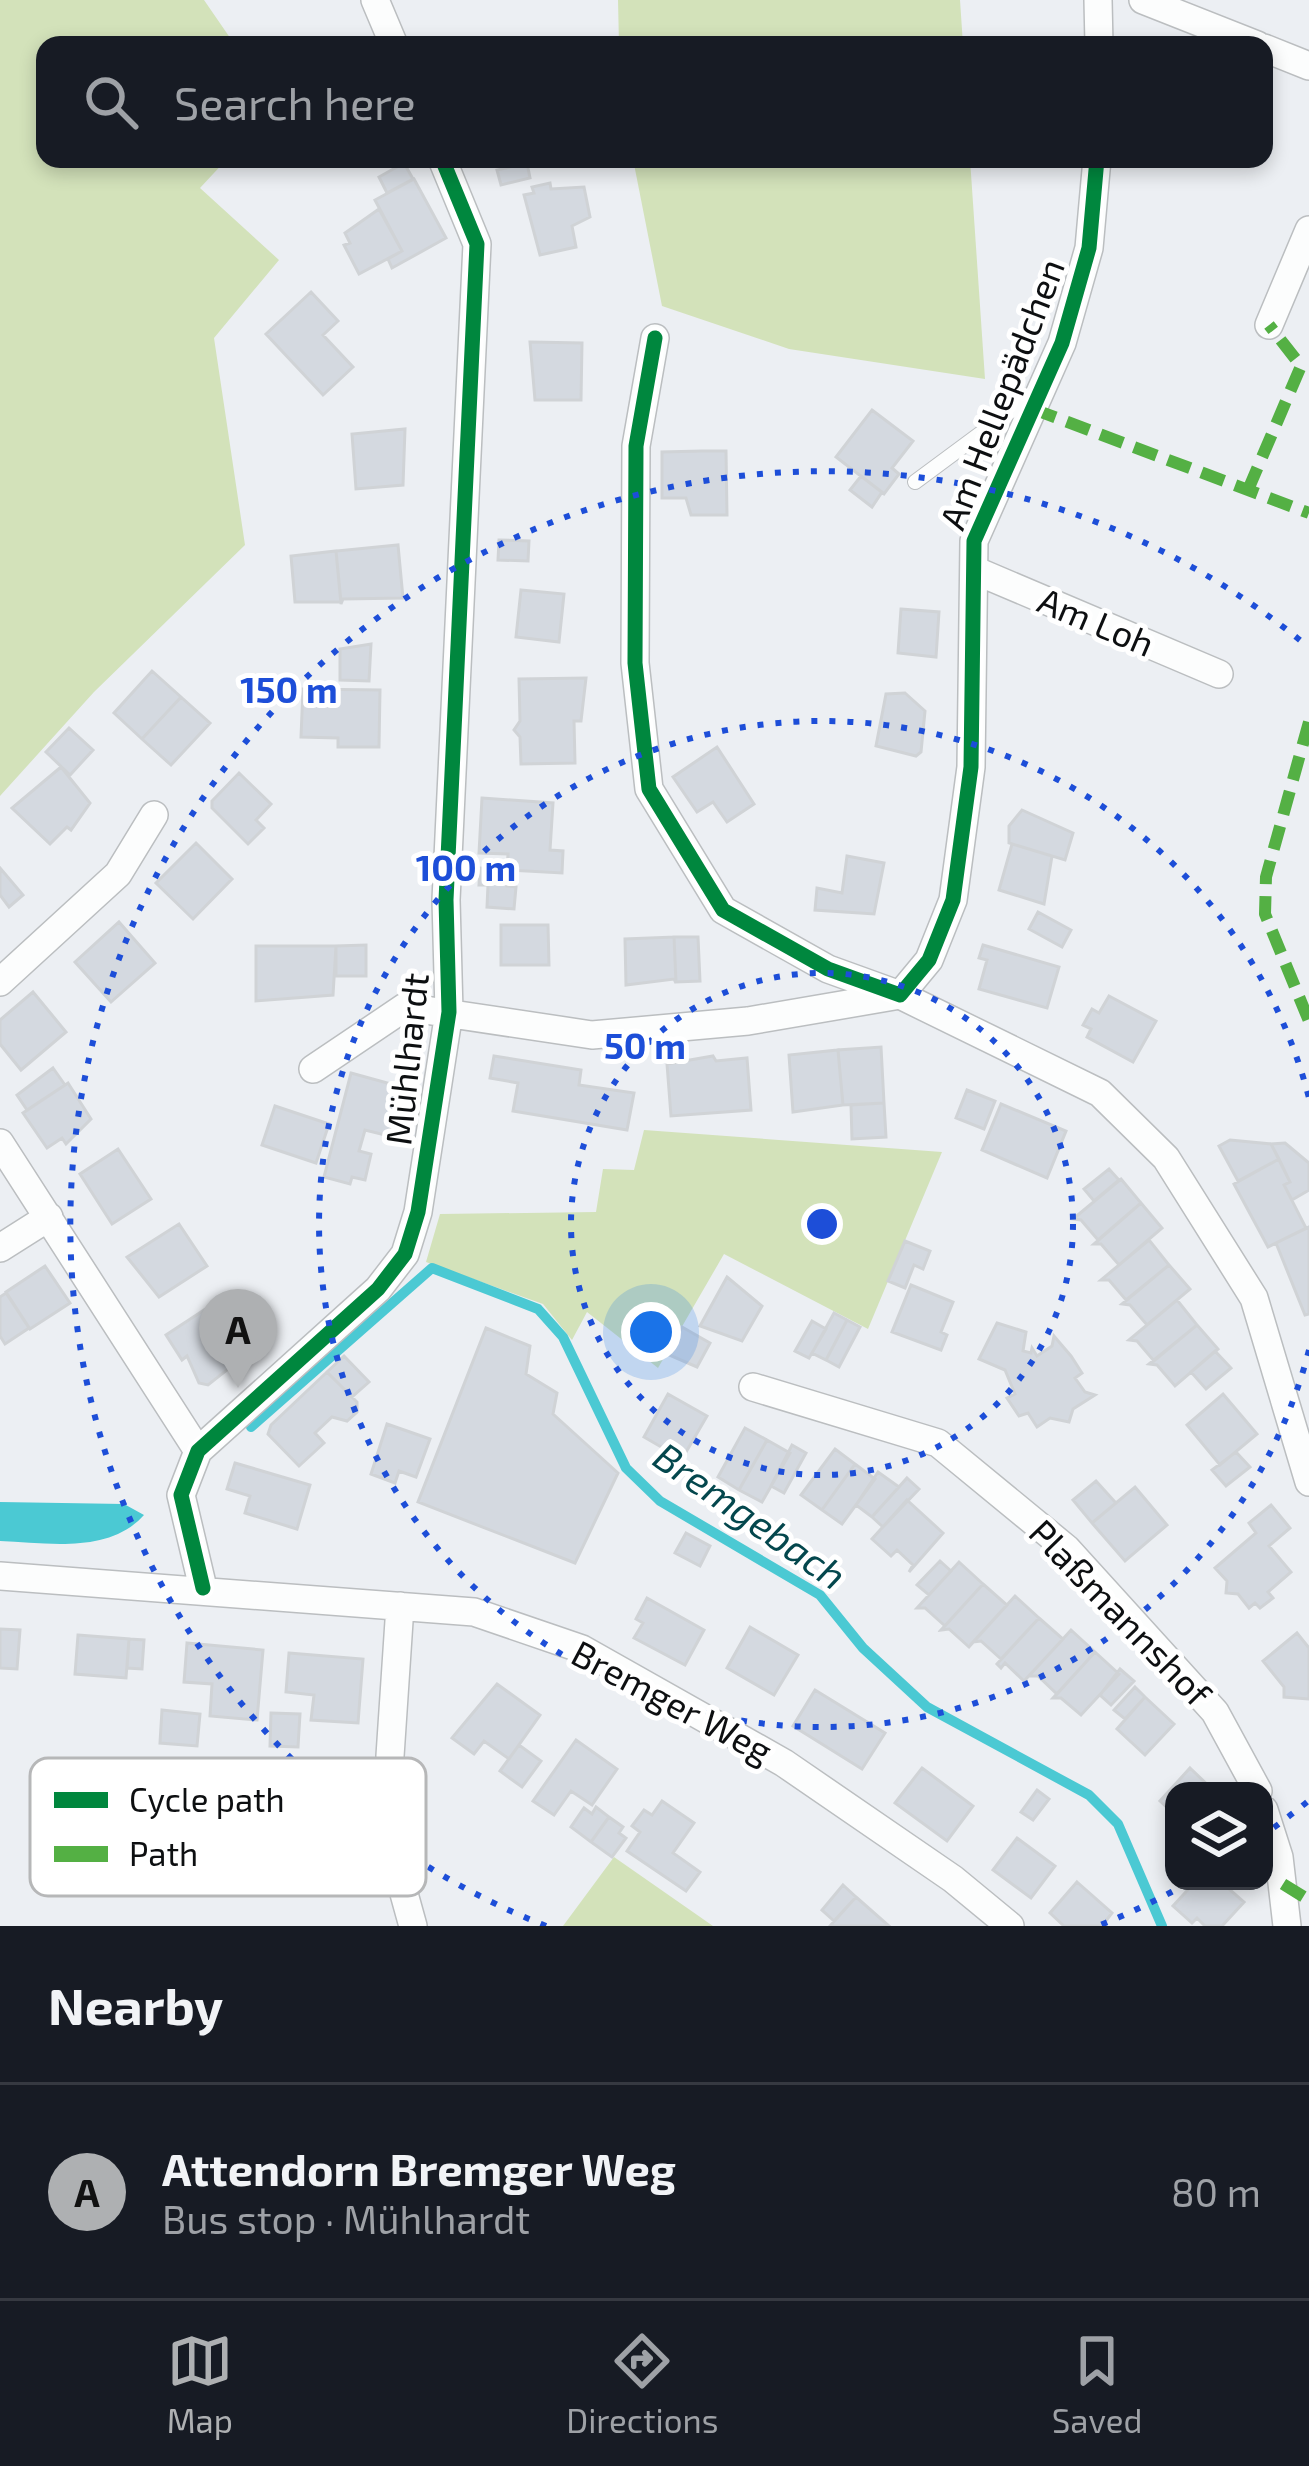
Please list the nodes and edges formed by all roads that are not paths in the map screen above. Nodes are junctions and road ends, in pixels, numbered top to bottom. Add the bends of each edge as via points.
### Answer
1 (376, 0) edge
2 (1097, 0) edge
3 (1142, 0) edge
4 (390, 36) edge
5 (1099, 36) edge
6 (1234, 36) edge
7 (1273, 51) edge
8 (1309, 66) edge
9 (446, 168) edge
10 (1095, 168) edge
11 (1309, 230) edge
12 (1269, 325) dead end
13 (655, 338) dead end
14 (1033, 409) junction
15 (915, 482) dead end
16 (974, 570) junction
17 (1219, 674) dead end
18 (154, 814) dead end
19 (0, 982) edge
20 (900, 995) junction
21 (449, 1012) junction
22 (313, 1070) dead end
23 (0, 1142) edge
24 (49, 1216) junction
25 (0, 1248) edge
26 (753, 1387) dead end
27 (198, 1451) junction
28 (1309, 1482) edge
29 (0, 1576) edge
30 (203, 1588) junction
31 (400, 1606) junction
32 (390, 1758) edge
33 (1253, 1782) edge
34 (1273, 1836) edge
35 (406, 1896) edge
36 (413, 1926) edge
37 (1010, 1926) edge
38 (1287, 1926) edge

1 - 4 street
2 - 5 street
3 - 6 street
7 - 8 street
9 - 21 street, Mühlhardt via 477,244 446,900
10 - 14 street, Am Hellepädchen via 1089,248
11 - 12 street
13 - 20 street via 636,446 635,663 649,789 722,910 828,969
14 - 15 lane, Am Hellepädchen via 1019,405
14 - 16 street, Am Hellepädchen via 974,541
16 - 17 street, Am Loh
16 - 20 street, Am Hellepädchen via 970,767 953,900 929,960
18 - 19 street via 118,874
20 - 21 street via 748,1021 592,1035
20 - 28 street via 1100,1093 1166,1158 1254,1298
21 - 22 street, Mühlhardt via 405,1007
21 - 27 street, Mühlhardt via 405,1253 378,1289
23 - 24 street
24 - 25 street
24 - 27 street
26 - 33 street, Plaßmannshof via 938,1443 1067,1549 1215,1712
27 - 30 street via 182,1496
29 - 30 street, Bremger Weg
30 - 31 street, Bremger Weg
31 - 32 street
31 - 37 street, Bremger Weg via 474,1612 582,1649 784,1763
34 - 38 street
35 - 36 street

